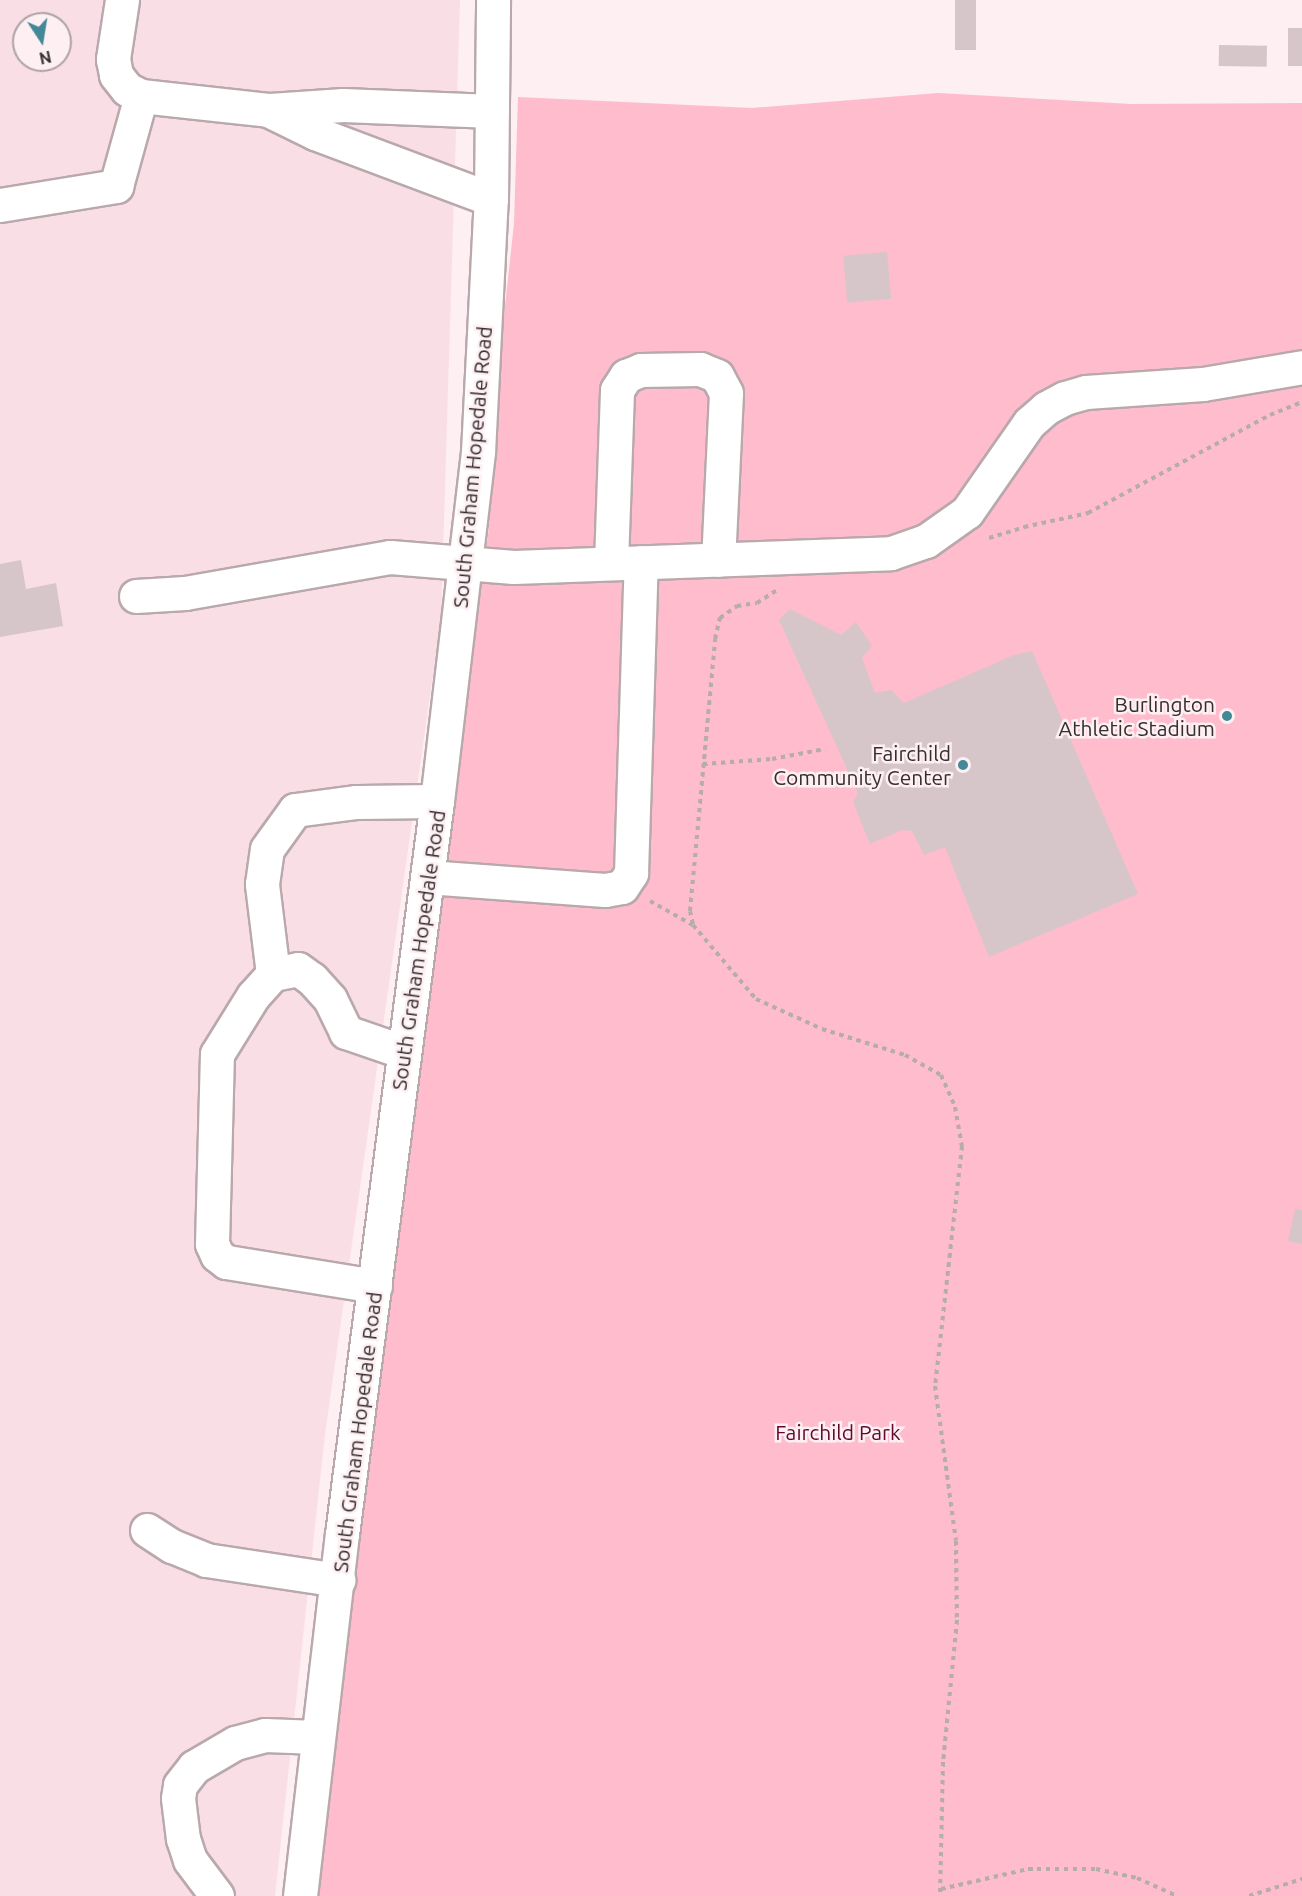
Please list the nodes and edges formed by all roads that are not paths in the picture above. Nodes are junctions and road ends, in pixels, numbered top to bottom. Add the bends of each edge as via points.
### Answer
1 (122, 0) edge
2 (493, 0) edge
3 (141, 96) junction
4 (270, 110) junction
5 (492, 111) junction
6 (491, 199) junction
7 (0, 206) edge
8 (1302, 368) edge
9 (718, 560) junction
10 (626, 562) junction
11 (465, 563) junction
12 (135, 596) dead end
13 (438, 801) junction
14 (427, 877) junction
15 (273, 974) junction
16 (404, 1052) junction
17 (375, 1286) junction
18 (147, 1530) dead end
19 (338, 1580) junction
20 (318, 1737) junction
21 (217, 1896) edge
22 (300, 1896) edge

1 - 3 street via 113,59 116,75 127,89
2 - 5 street, South Graham Hopedale Road
3 - 4 street
3 - 7 street via 116,186
4 - 5 street via 343,105
4 - 6 street via 315,133
5 - 6 street, South Graham Hopedale Road
6 - 11 street, South Graham Hopedale Road via 478,452
8 - 9 street via 1203,384 1086,392 1065,399 1046,408 1029,423 967,512 927,541 891,553
9 - 10 street
9 - 10 street via 726,393 717,376 700,369 641,370 626,376 617,390
10 - 11 street via 514,567
10 - 14 street via 631,873 622,887 605,890
11 - 12 street via 390,557 185,592
11 - 13 street, South Graham Hopedale Road
13 - 14 street, South Graham Hopedale Road
13 - 15 street via 357,802 295,810 267,849 262,884
14 - 16 street, South Graham Hopedale Road
15 - 16 street via 298,969 330,999 346,1032
15 - 17 street via 217,1054 212,1244 217,1256 226,1262
16 - 17 street, South Graham Hopedale Road
17 - 19 street, South Graham Hopedale Road
18 - 19 street via 206,1560
19 - 20 street, South Graham Hopedale Road
20 - 21 street via 265,1735 235,1743 194,1767 180,1785 183,1839 190,1860
20 - 22 street, South Graham Hopedale Road

